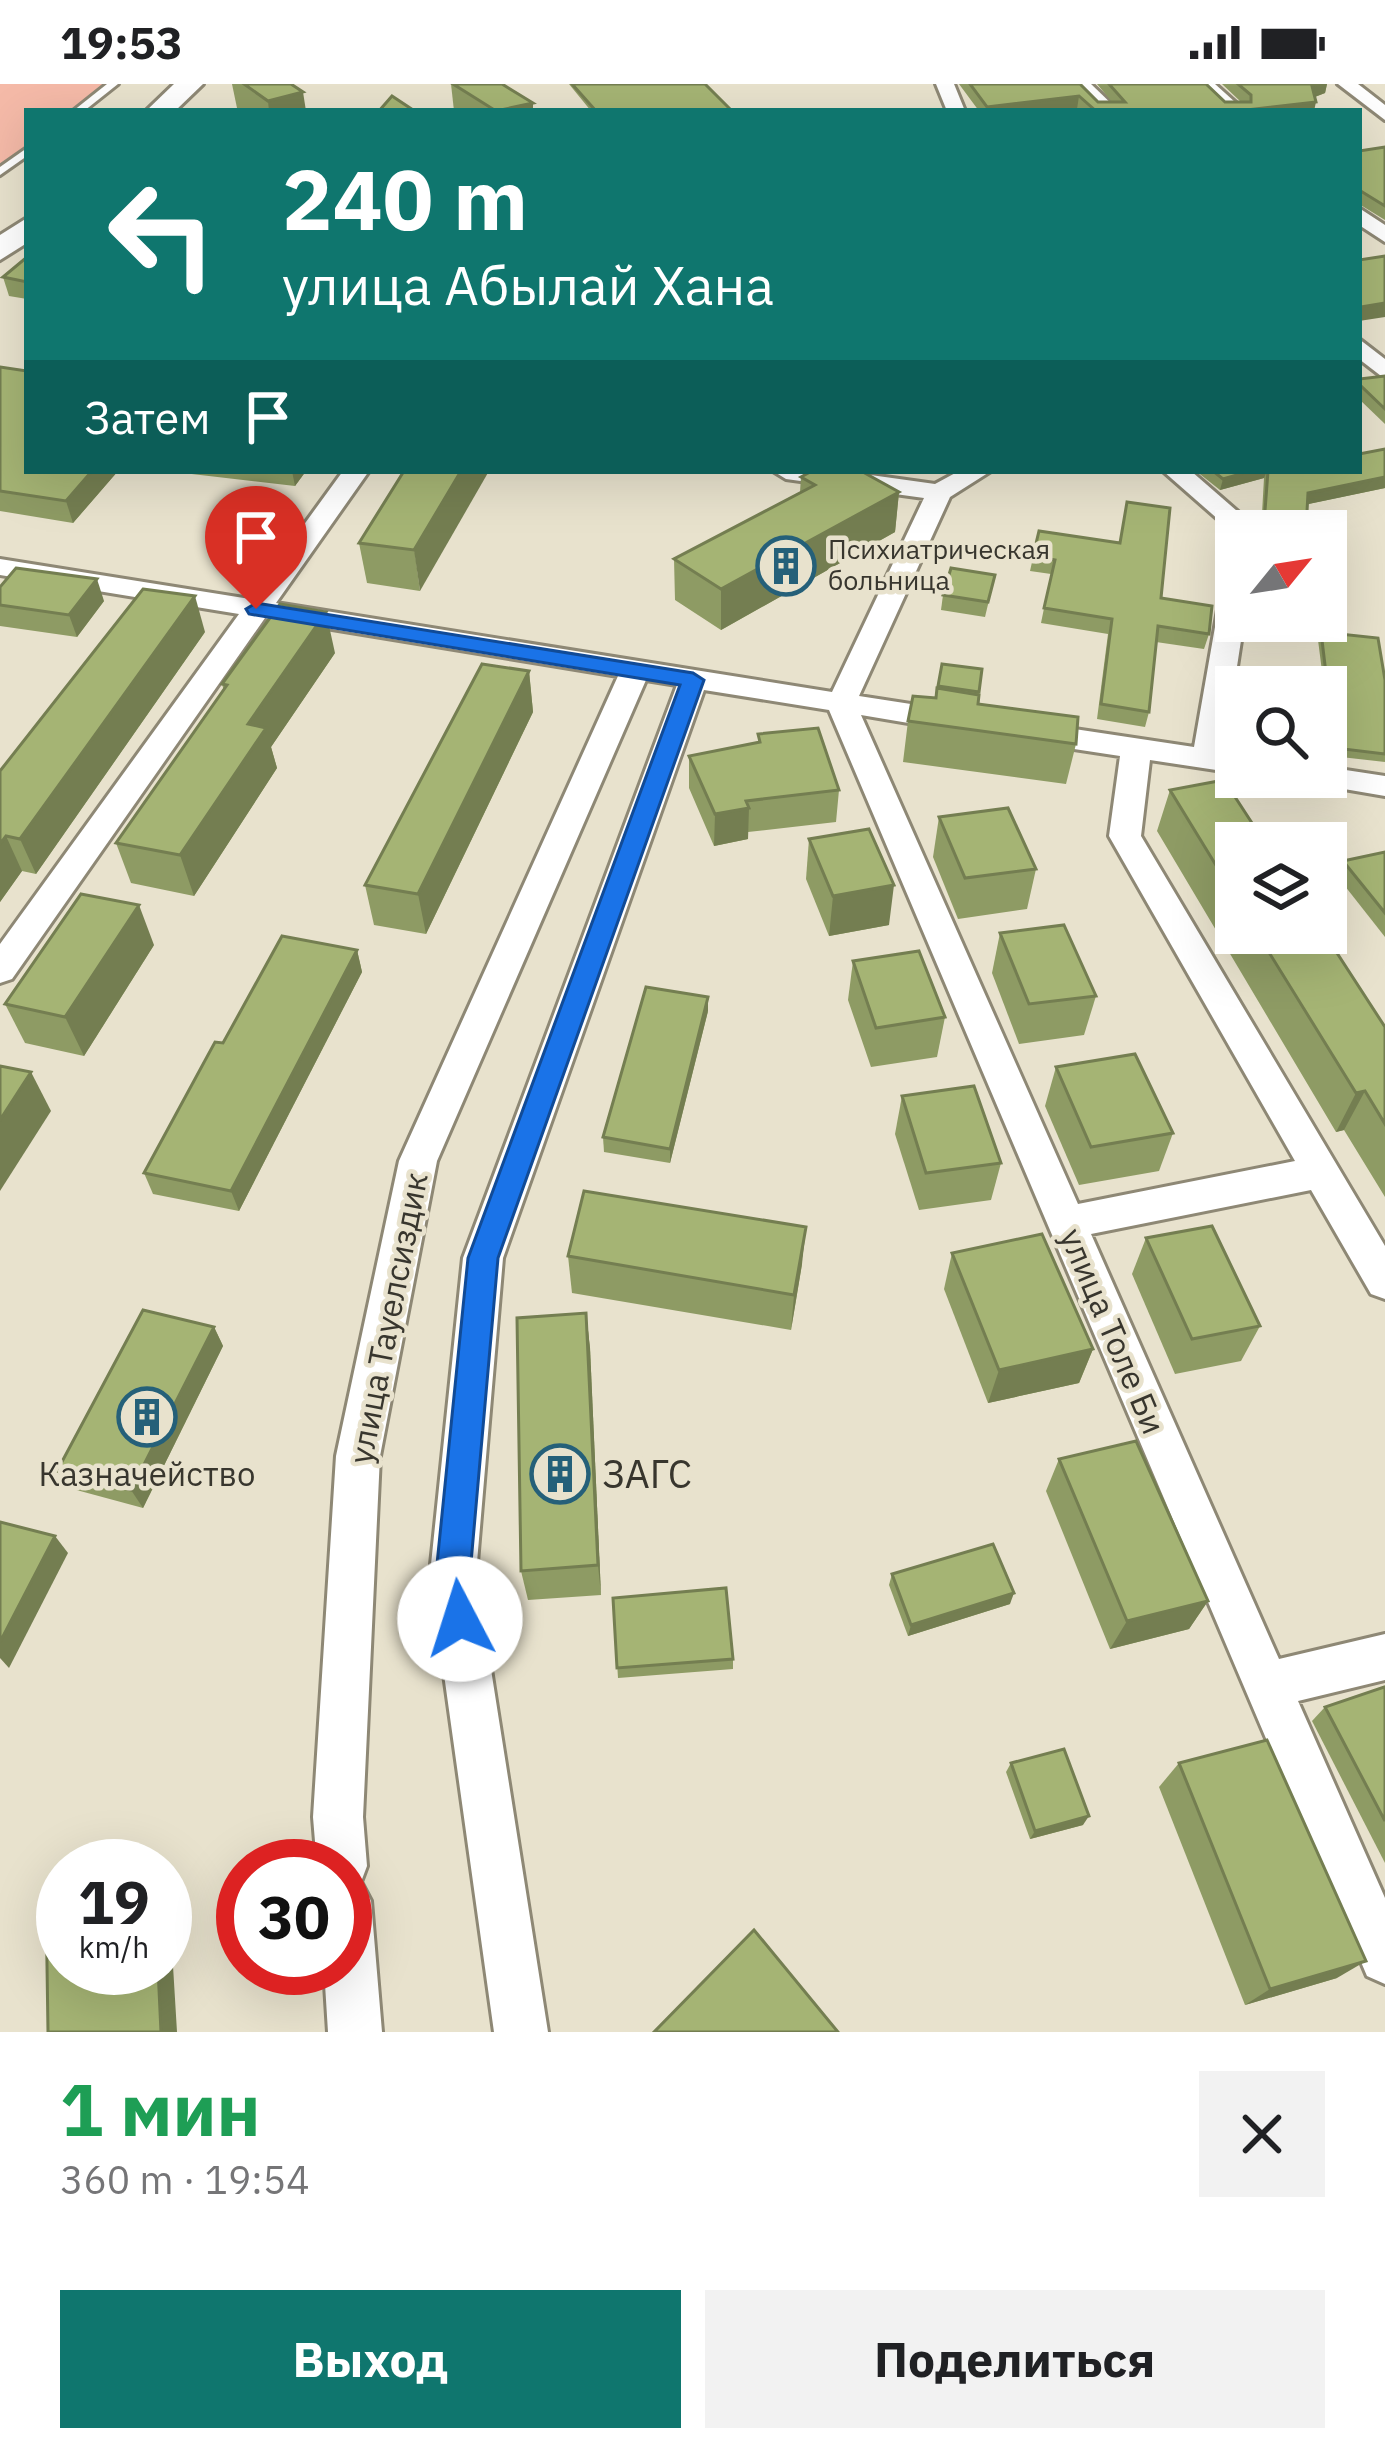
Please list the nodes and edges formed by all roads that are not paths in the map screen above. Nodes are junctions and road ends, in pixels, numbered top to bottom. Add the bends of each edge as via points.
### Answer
1 (113, 84) edge
2 (190, 84) edge
3 (1080, 84) edge
4 (1204, 84) edge
5 (1347, 84) edge
6 (82, 108) edge
7 (162, 108) edge
8 (1107, 108) edge
9 (1232, 108) edge
10 (1385, 114) edge
11 (24, 153) edge
12 (0, 172) edge
13 (1362, 217) edge
14 (24, 230) edge
15 (1385, 236) edge
16 (0, 251) edge
17 (1362, 349) edge
18 (1385, 372) edge
19 (354, 474) edge
20 (809, 474) edge
21 (972, 474) edge
22 (1180, 474) edge
23 (939, 491) junction
24 (1222, 510) edge
25 (0, 567) edge
26 (256, 609) junction
27 (635, 670) junction
28 (693, 680) junction
29 (842, 704) junction
30 (1136, 748) junction
31 (1215, 760) edge
32 (1347, 780) edge
33 (1385, 786) edge
34 (0, 970) edge
35 (1321, 1172) junction
36 (1066, 1223) junction
37 (1385, 1282) edge
38 (1385, 1657) edge
39 (1267, 1685) junction
40 (340, 1839) edge
41 (1385, 1958) edge
42 (352, 1995) edge
43 (355, 2032) edge
44 (521, 2032) edge

1 - 6 lane
2 - 7 street
3 - 8 street
4 - 9 street
5 - 10 street
11 - 12 lane
13 - 15 street
14 - 16 street
17 - 18 street
19 - 26 street
20 - 23 street
21 - 23 street
22 - 24 street
23 - 29 street
25 - 26 street via 137,600
26 - 27 street
26 - 34 street
27 - 28 street
27 - 40 street, улица Тауелсиздик via 418,1161 358,1456
28 - 29 street
28 - 44 street via 483,1258 453,1574
29 - 30 street
29 - 36 street, улица Толе Би
30 - 31 street
30 - 35 street via 1125,836
32 - 33 street
35 - 36 street
35 - 37 street
36 - 39 street, улица Толе Би
38 - 39 street
39 - 41 street, улица Толе Би
42 - 43 street

